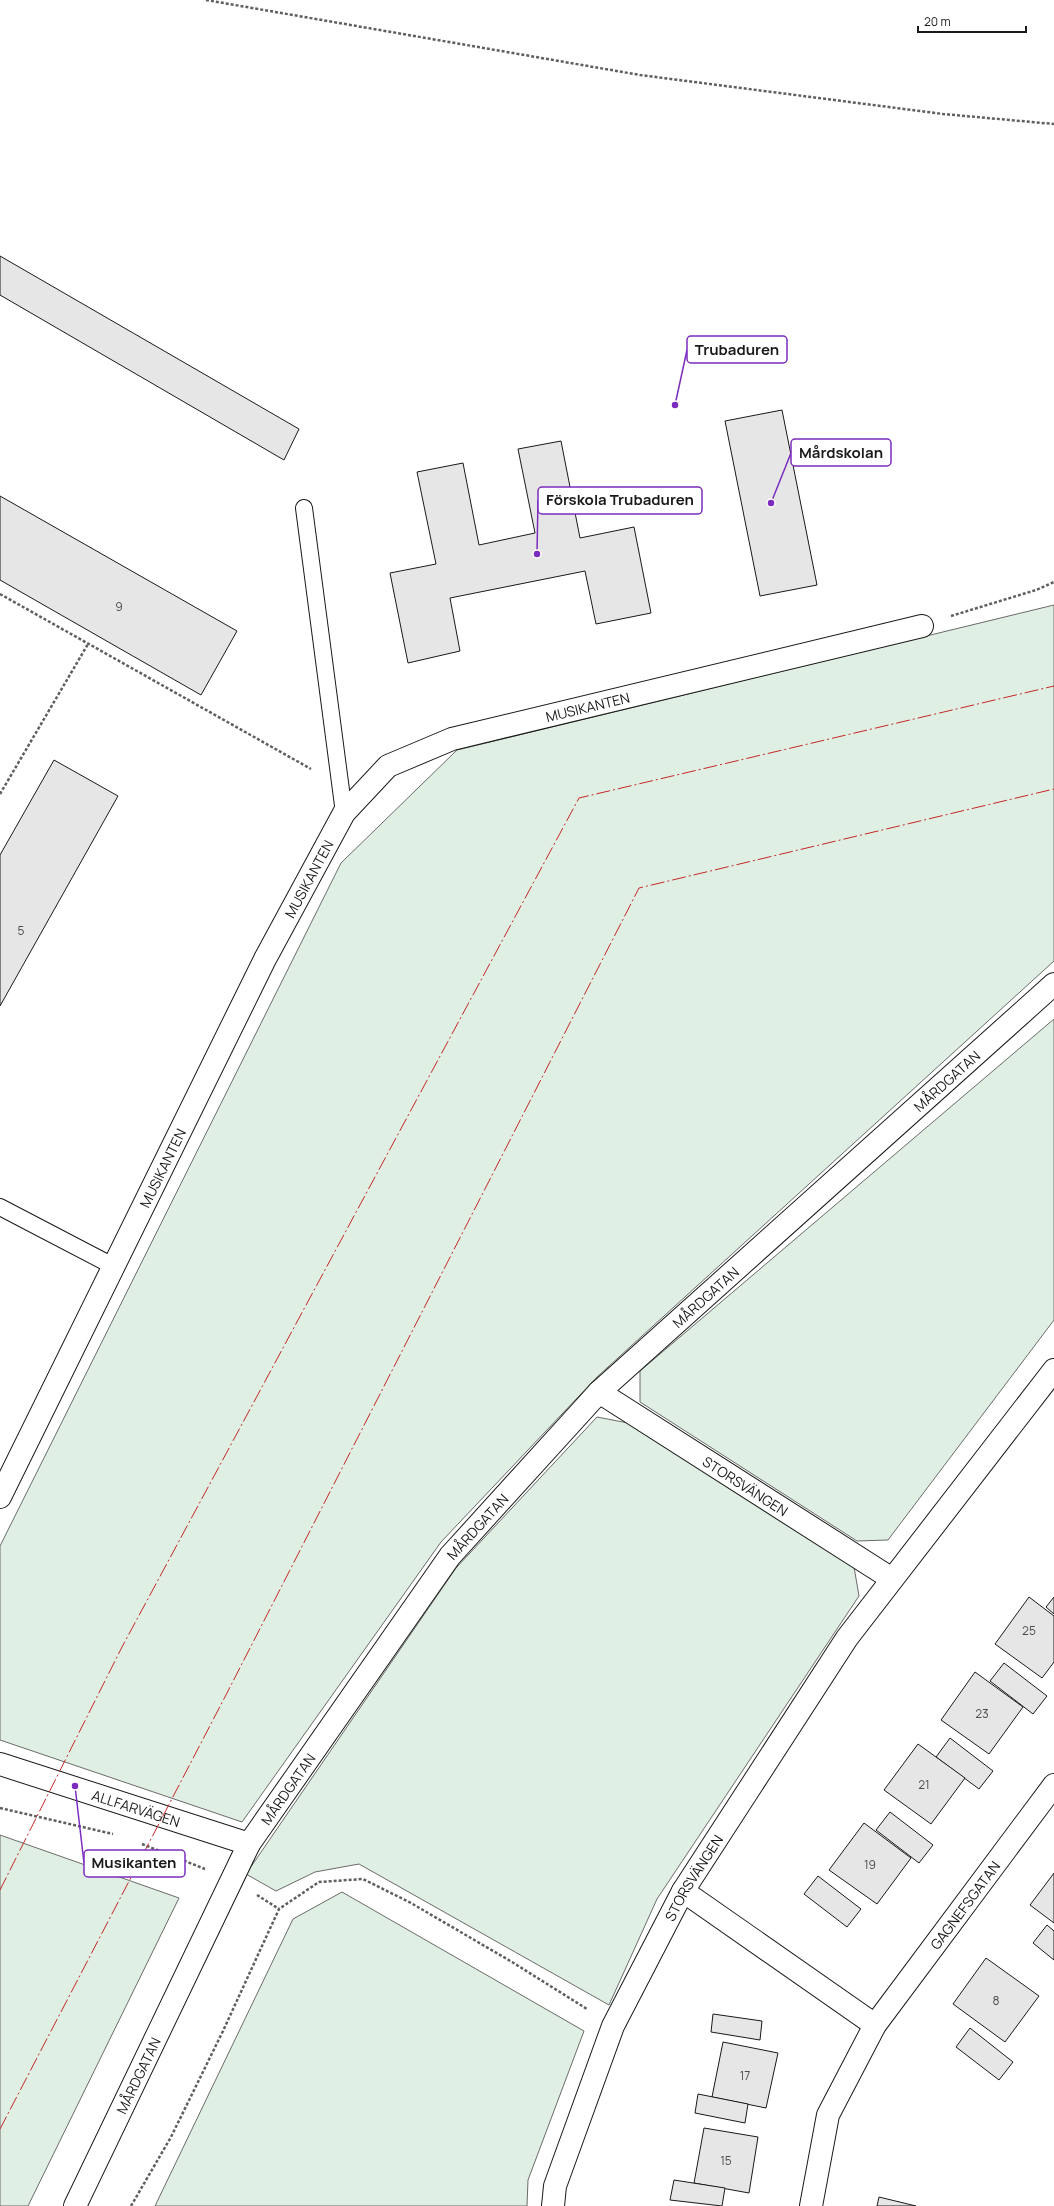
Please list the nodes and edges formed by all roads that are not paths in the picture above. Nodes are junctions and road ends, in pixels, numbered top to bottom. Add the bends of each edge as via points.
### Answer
1 (304, 508) dead end
2 (922, 626) road end
3 (344, 813) junction
4 (1054, 984) edge
5 (0, 1207) edge
6 (114, 1266) junction
7 (1054, 1370) edge
8 (599, 1392) junction
9 (0, 1497) edge
10 (892, 1579) junction
11 (0, 1764) edge
12 (1054, 1785) edge
13 (249, 1844) junction
14 (683, 1892) junction
15 (875, 2025) junction
16 (75, 2206) edge
17 (553, 2206) edge
18 (811, 2206) edge

1 - 3 lane
2 - 3 street, MUSIKANTEN via 452,740 388,766
3 - 6 street, MUSIKANTEN via 265,959
4 - 8 street, MÅRDGATAN
5 - 6 lane
6 - 9 street, MUSIKANTEN
7 - 10 street, STORSVÄNGEN
8 - 10 street, STORSVÄNGEN
8 - 13 street, MÅRDGATAN via 450,1556
10 - 14 street, STORSVÄNGEN via 847,1638
11 - 13 street, ALLFARVÄGEN
12 - 15 street, GAGNEFSGATAN
13 - 16 street, MÅRDGATAN
14 - 15 street
14 - 17 street, STORSVÄNGEN via 613,2026 555,2186
15 - 18 street, GAGNEFSGATAN via 828,2115

